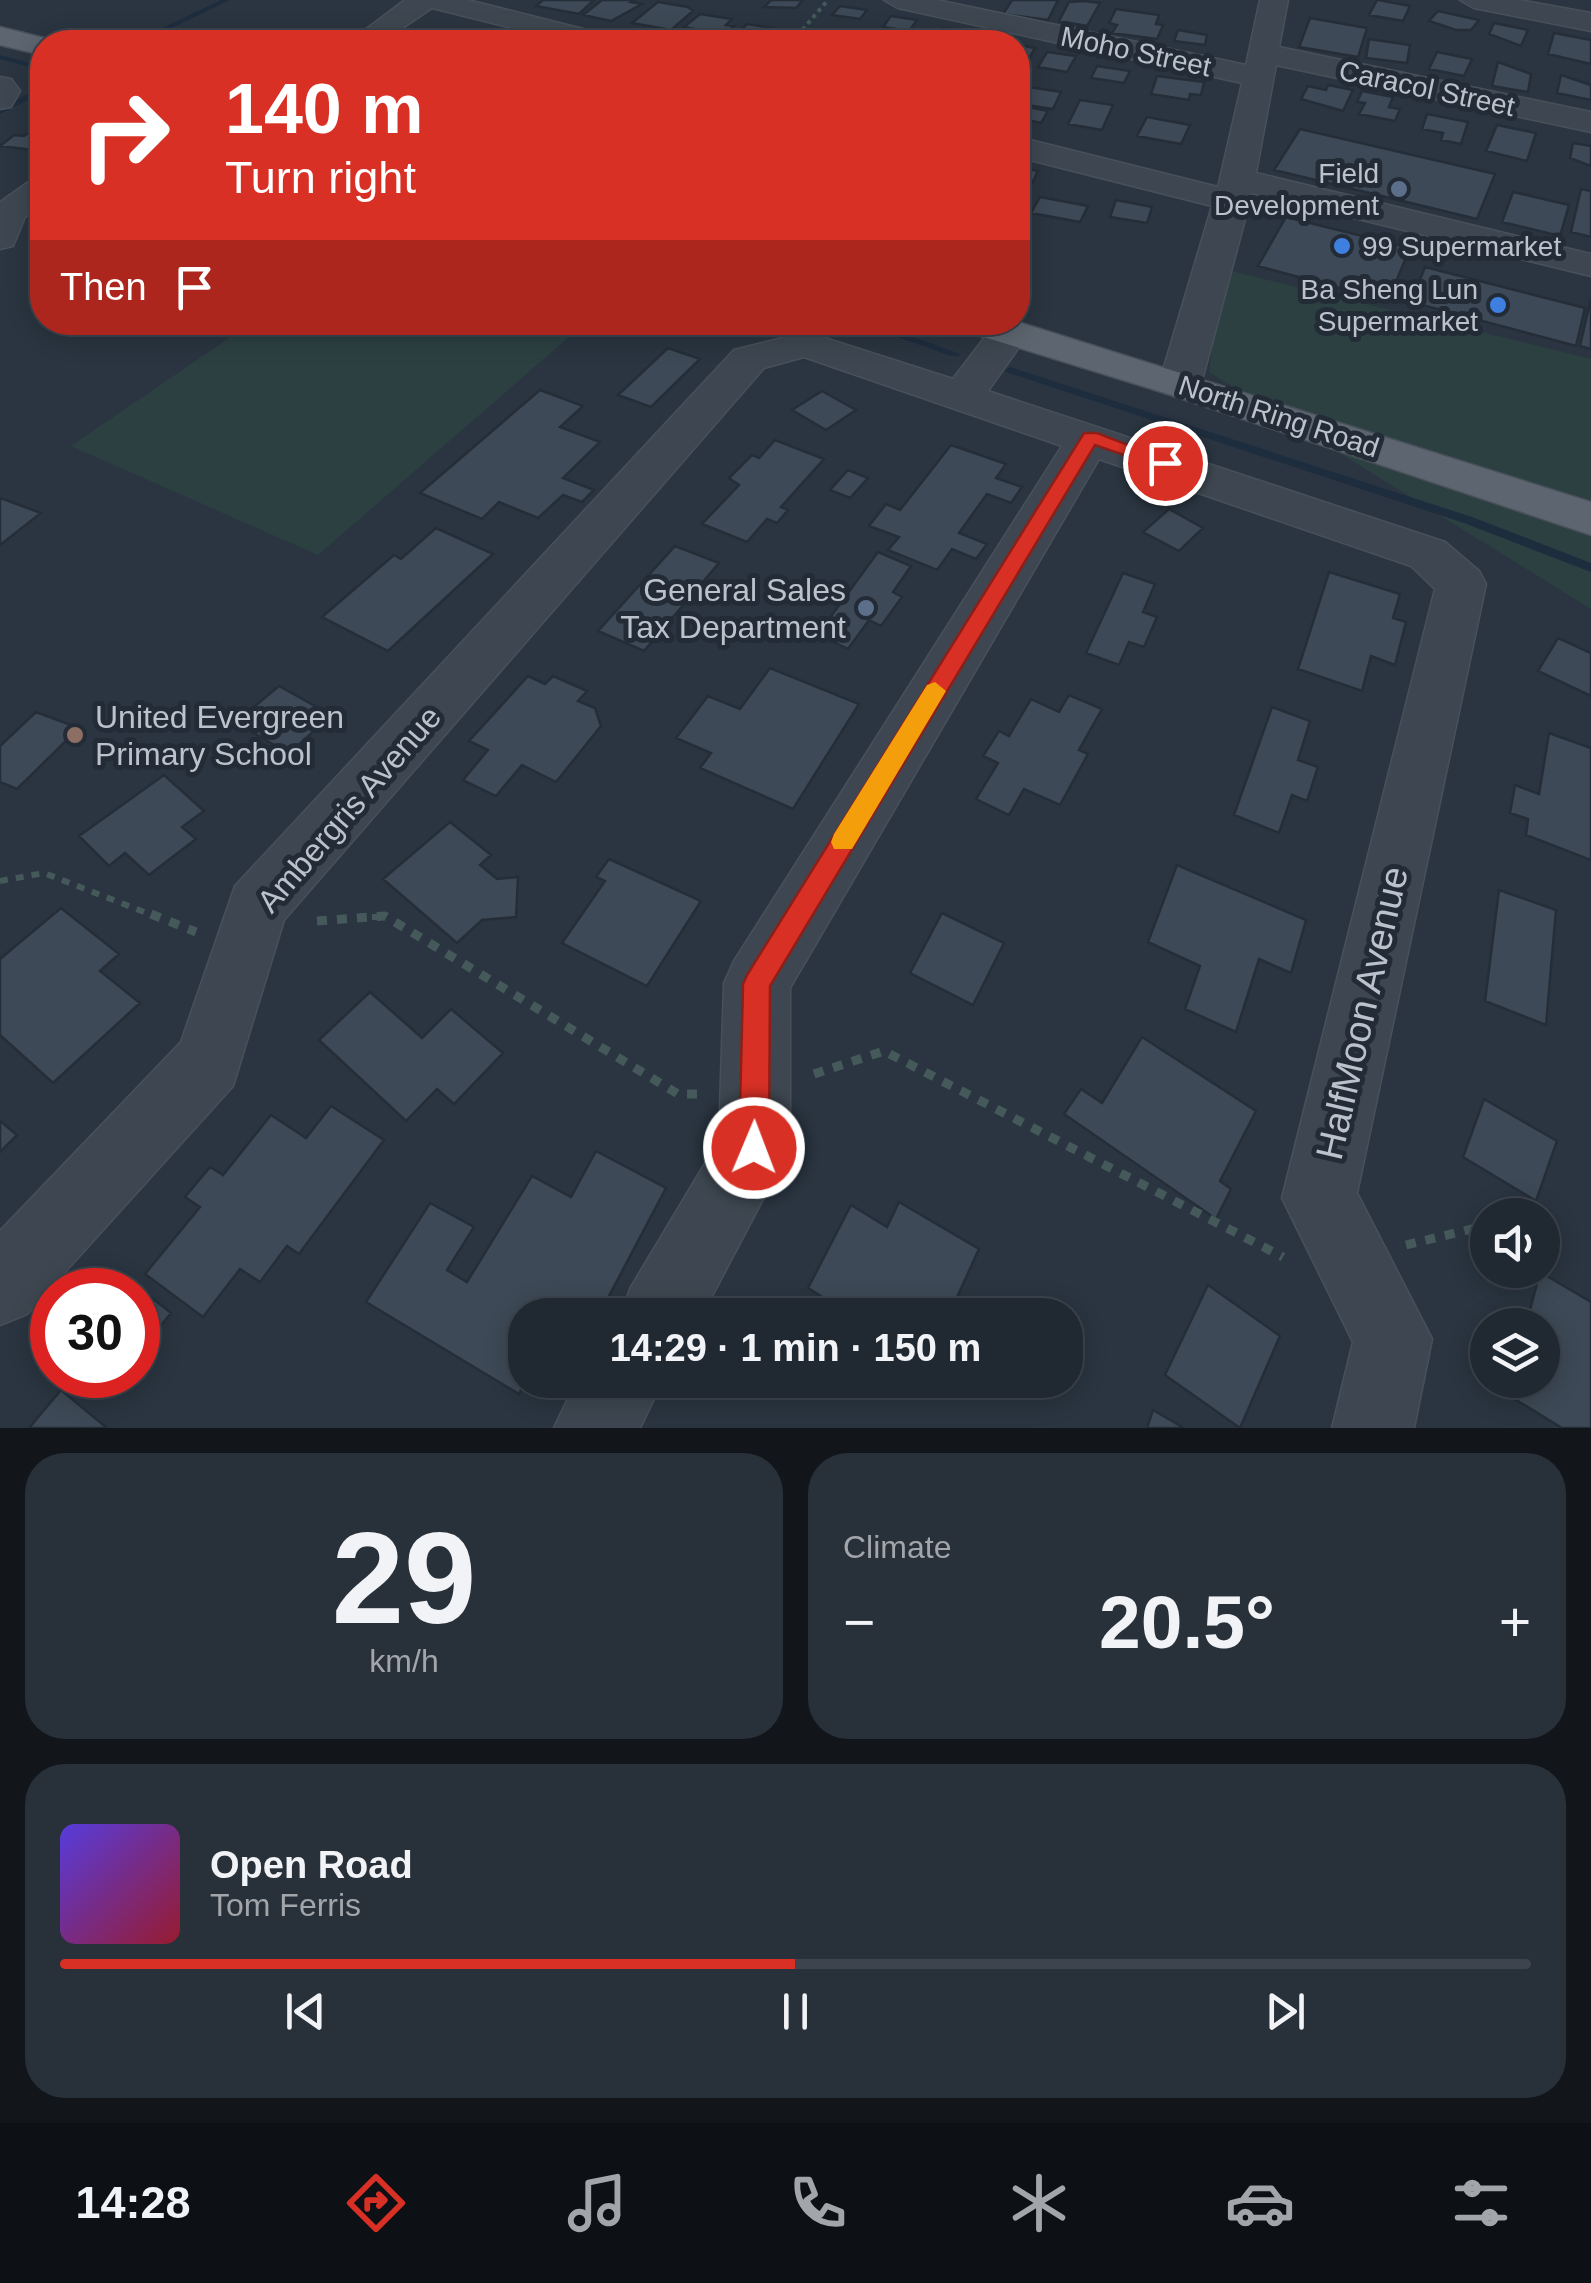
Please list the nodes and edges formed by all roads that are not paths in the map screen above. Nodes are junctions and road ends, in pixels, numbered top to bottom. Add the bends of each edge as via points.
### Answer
1 (424, 0) edge
2 (435, 0) edge
3 (898, 0) edge
4 (1274, 0) edge
5 (1474, 0) edge
6 (1591, 22) edge
7 (380, 30) edge
8 (554, 30) edge
9 (4, 39) edge
10 (30, 44) edge
11 (1260, 65) junction
12 (0, 86) edge
13 (0, 100) edge
14 (1591, 122) edge
15 (1030, 149) edge
16 (1234, 189) junction
17 (30, 197) edge
18 (0, 238) edge
19 (1591, 265) edge
20 (989, 335) edge
21 (1016, 335) edge
22 (1180, 384) junction
23 (962, 394) junction
24 (1090, 437) junction
25 (1588, 519) edge
26 (0, 1287) edge
27 (670, 1298) edge
28 (613, 1398) edge
29 (596, 1428) edge
30 (1373, 1428) edge

1 - 7 street
2 - 8 street
3 - 11 street, Moho Street
4 - 11 street
5 - 6 street
9 - 10 main road
11 - 14 street, Caracol Street
11 - 16 street
12 - 13 street
15 - 16 street
16 - 19 street
16 - 22 street
17 - 18 street via 9,212
20 - 23 street
21 - 22 main road, North Ring Road
22 - 25 main road, North Ring Road
23 - 24 street
23 - 26 street, Ambergris Avenue via 806,344 749,359 257,906 209,1062
24 - 27 street via 757,984 754,1148
24 - 30 street, HalfMoon Avenue via 1428,554 1462,584 1320,1198 1393,1339
28 - 29 street

